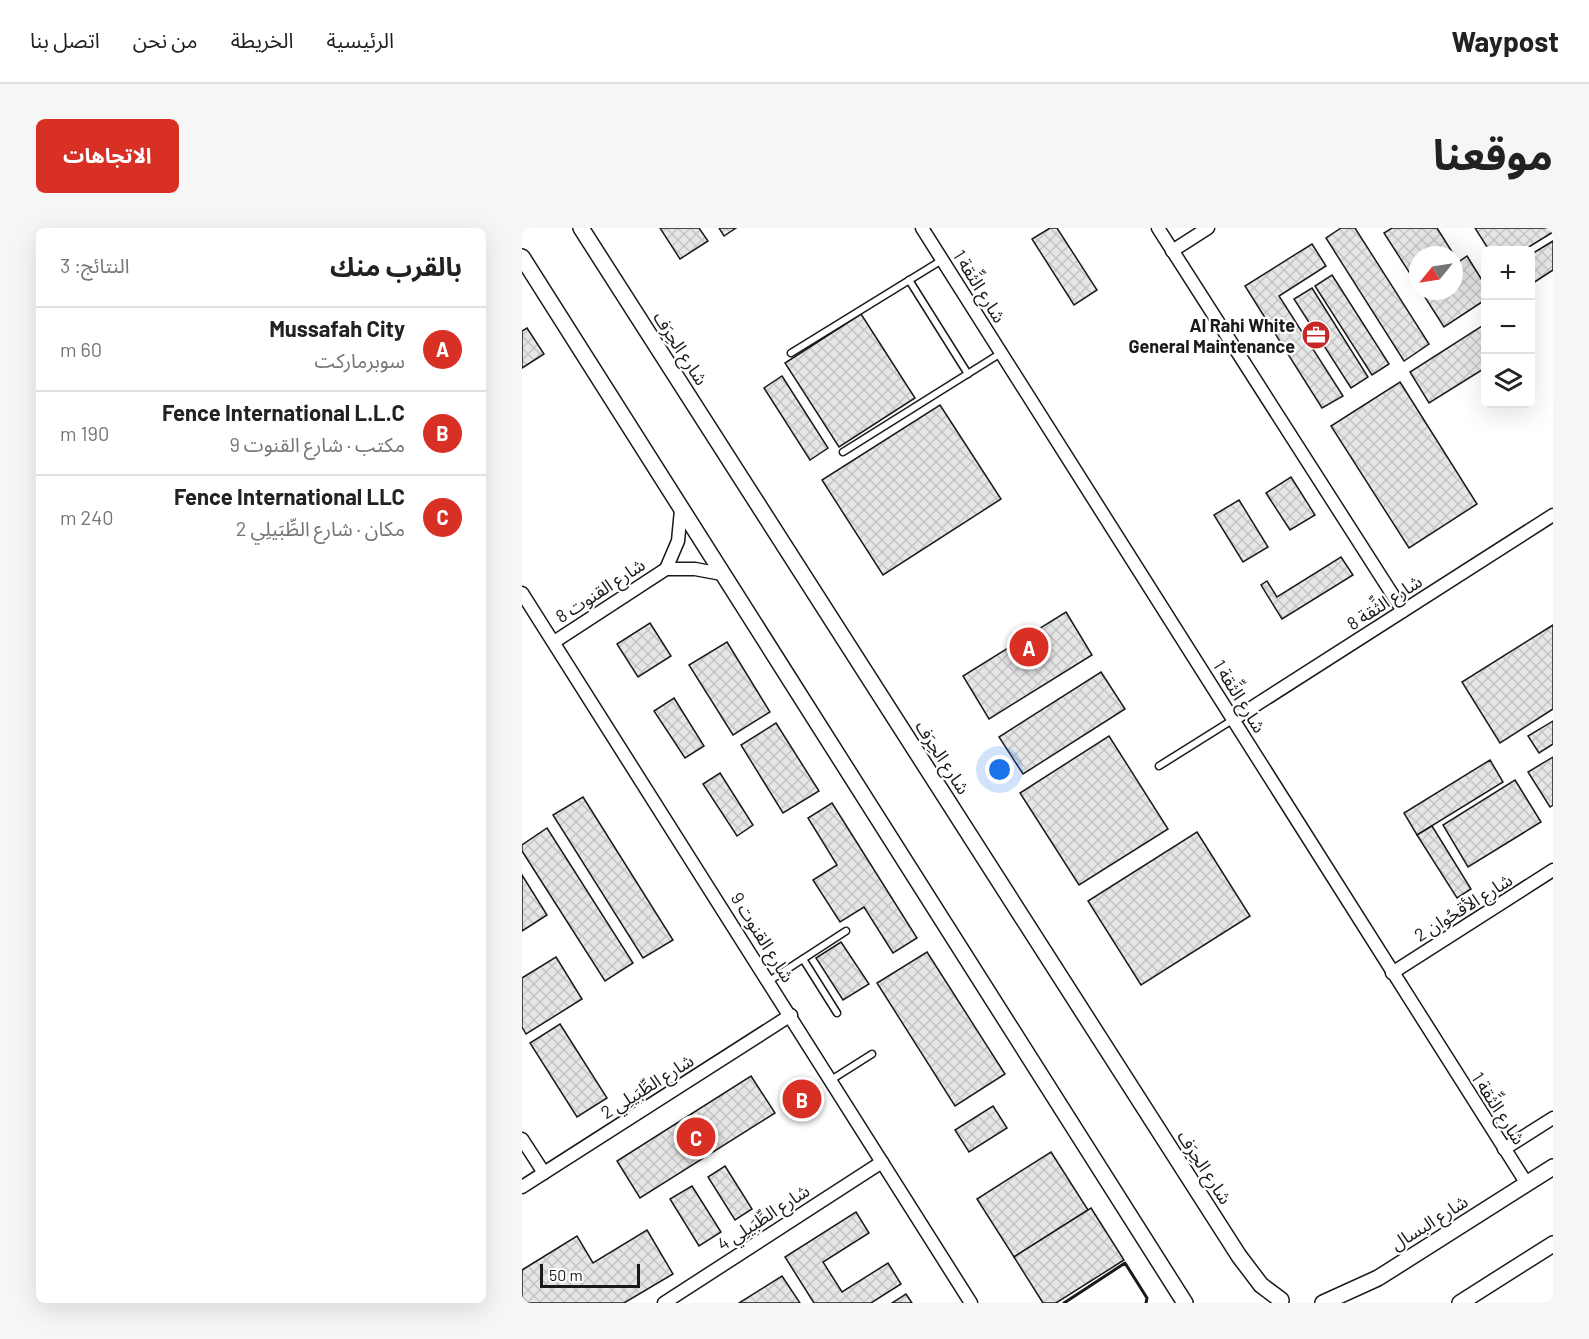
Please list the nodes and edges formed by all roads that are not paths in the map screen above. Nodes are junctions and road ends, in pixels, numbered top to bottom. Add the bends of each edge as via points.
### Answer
1 (581, 228) edge
2 (922, 228) edge
3 (1158, 228) edge
4 (1208, 228) edge
5 (1172, 251) junction
6 (522, 257) edge
7 (942, 260) junction
8 (909, 280) junction
9 (791, 353) dead end
10 (1001, 353) junction
11 (968, 374) junction
12 (843, 452) dead end
13 (681, 510) junction
14 (1553, 515) edge
15 (666, 569) junction
16 (722, 574) junction
17 (522, 593) edge
18 (1403, 611) junction
19 (554, 642) junction
20 (1234, 719) junction
21 (1159, 766) dead end
22 (1553, 870) edge
23 (846, 931) dead end
24 (802, 959) junction
25 (1392, 973) junction
26 (769, 981) junction
27 (837, 1013) dead end
28 (791, 1016) junction
29 (872, 1054) dead end
30 (831, 1080) junction
31 (1553, 1118) edge
32 (522, 1139) edge
33 (1504, 1149) junction
34 (882, 1162) junction
35 (1553, 1167) edge
36 (543, 1173) junction
37 (1527, 1184) junction
38 (522, 1187) edge
39 (1553, 1244) edge
40 (1287, 1302) edge
41 (664, 1303) edge
42 (971, 1303) edge
43 (1185, 1303) edge
44 (1264, 1303) edge
45 (1323, 1303) edge
46 (1460, 1303) edge

1 - 40 street, شارع الحِرَف via 1239,1256 1261,1285
2 - 7 street, شارع الثِّقة 1
3 - 5 street
4 - 5 street
5 - 18 street
6 - 13 street
7 - 8 lane
7 - 10 street, شارع الثِّقة 1
8 - 9 lane
8 - 11 lane
10 - 11 lane
10 - 20 street, شارع الثِّقة 1
11 - 12 lane
13 - 15 street, شارع القنوت 8 via 678,541
13 - 16 street
14 - 18 street, شارع الثِّقة 8
15 - 16 street, شارع القنوت 8
15 - 19 street, شارع القنوت 8
16 - 43 street
17 - 19 street, شارع القنوت 9
18 - 20 street, شارع الثِّقة 8
19 - 26 street, شارع القنوت 9
20 - 21 lane
20 - 25 street, شارع الثِّقة 1
22 - 25 street, شارع الأقحُوان 2
23 - 24 lane
24 - 26 lane
24 - 27 lane
25 - 33 street, شارع الثِّقة 1
26 - 28 street, شارع القنوت 9
28 - 30 street, شارع القنوت 9
28 - 36 street, شارع الطِّبَيلِي 2
29 - 30 lane
30 - 34 street, شارع القنوت 9
31 - 33 street
32 - 36 street
33 - 37 street, شارع الثِّقة 1
34 - 41 street, شارع الطِّبَيلِي 4
34 - 42 street, شارع القنوت 9
35 - 37 street, شارع البسال
36 - 38 street, شارع الطِّبَيلِي 2
37 - 45 street, شارع البسال via 1378,1278
39 - 46 street
40 - 44 street

